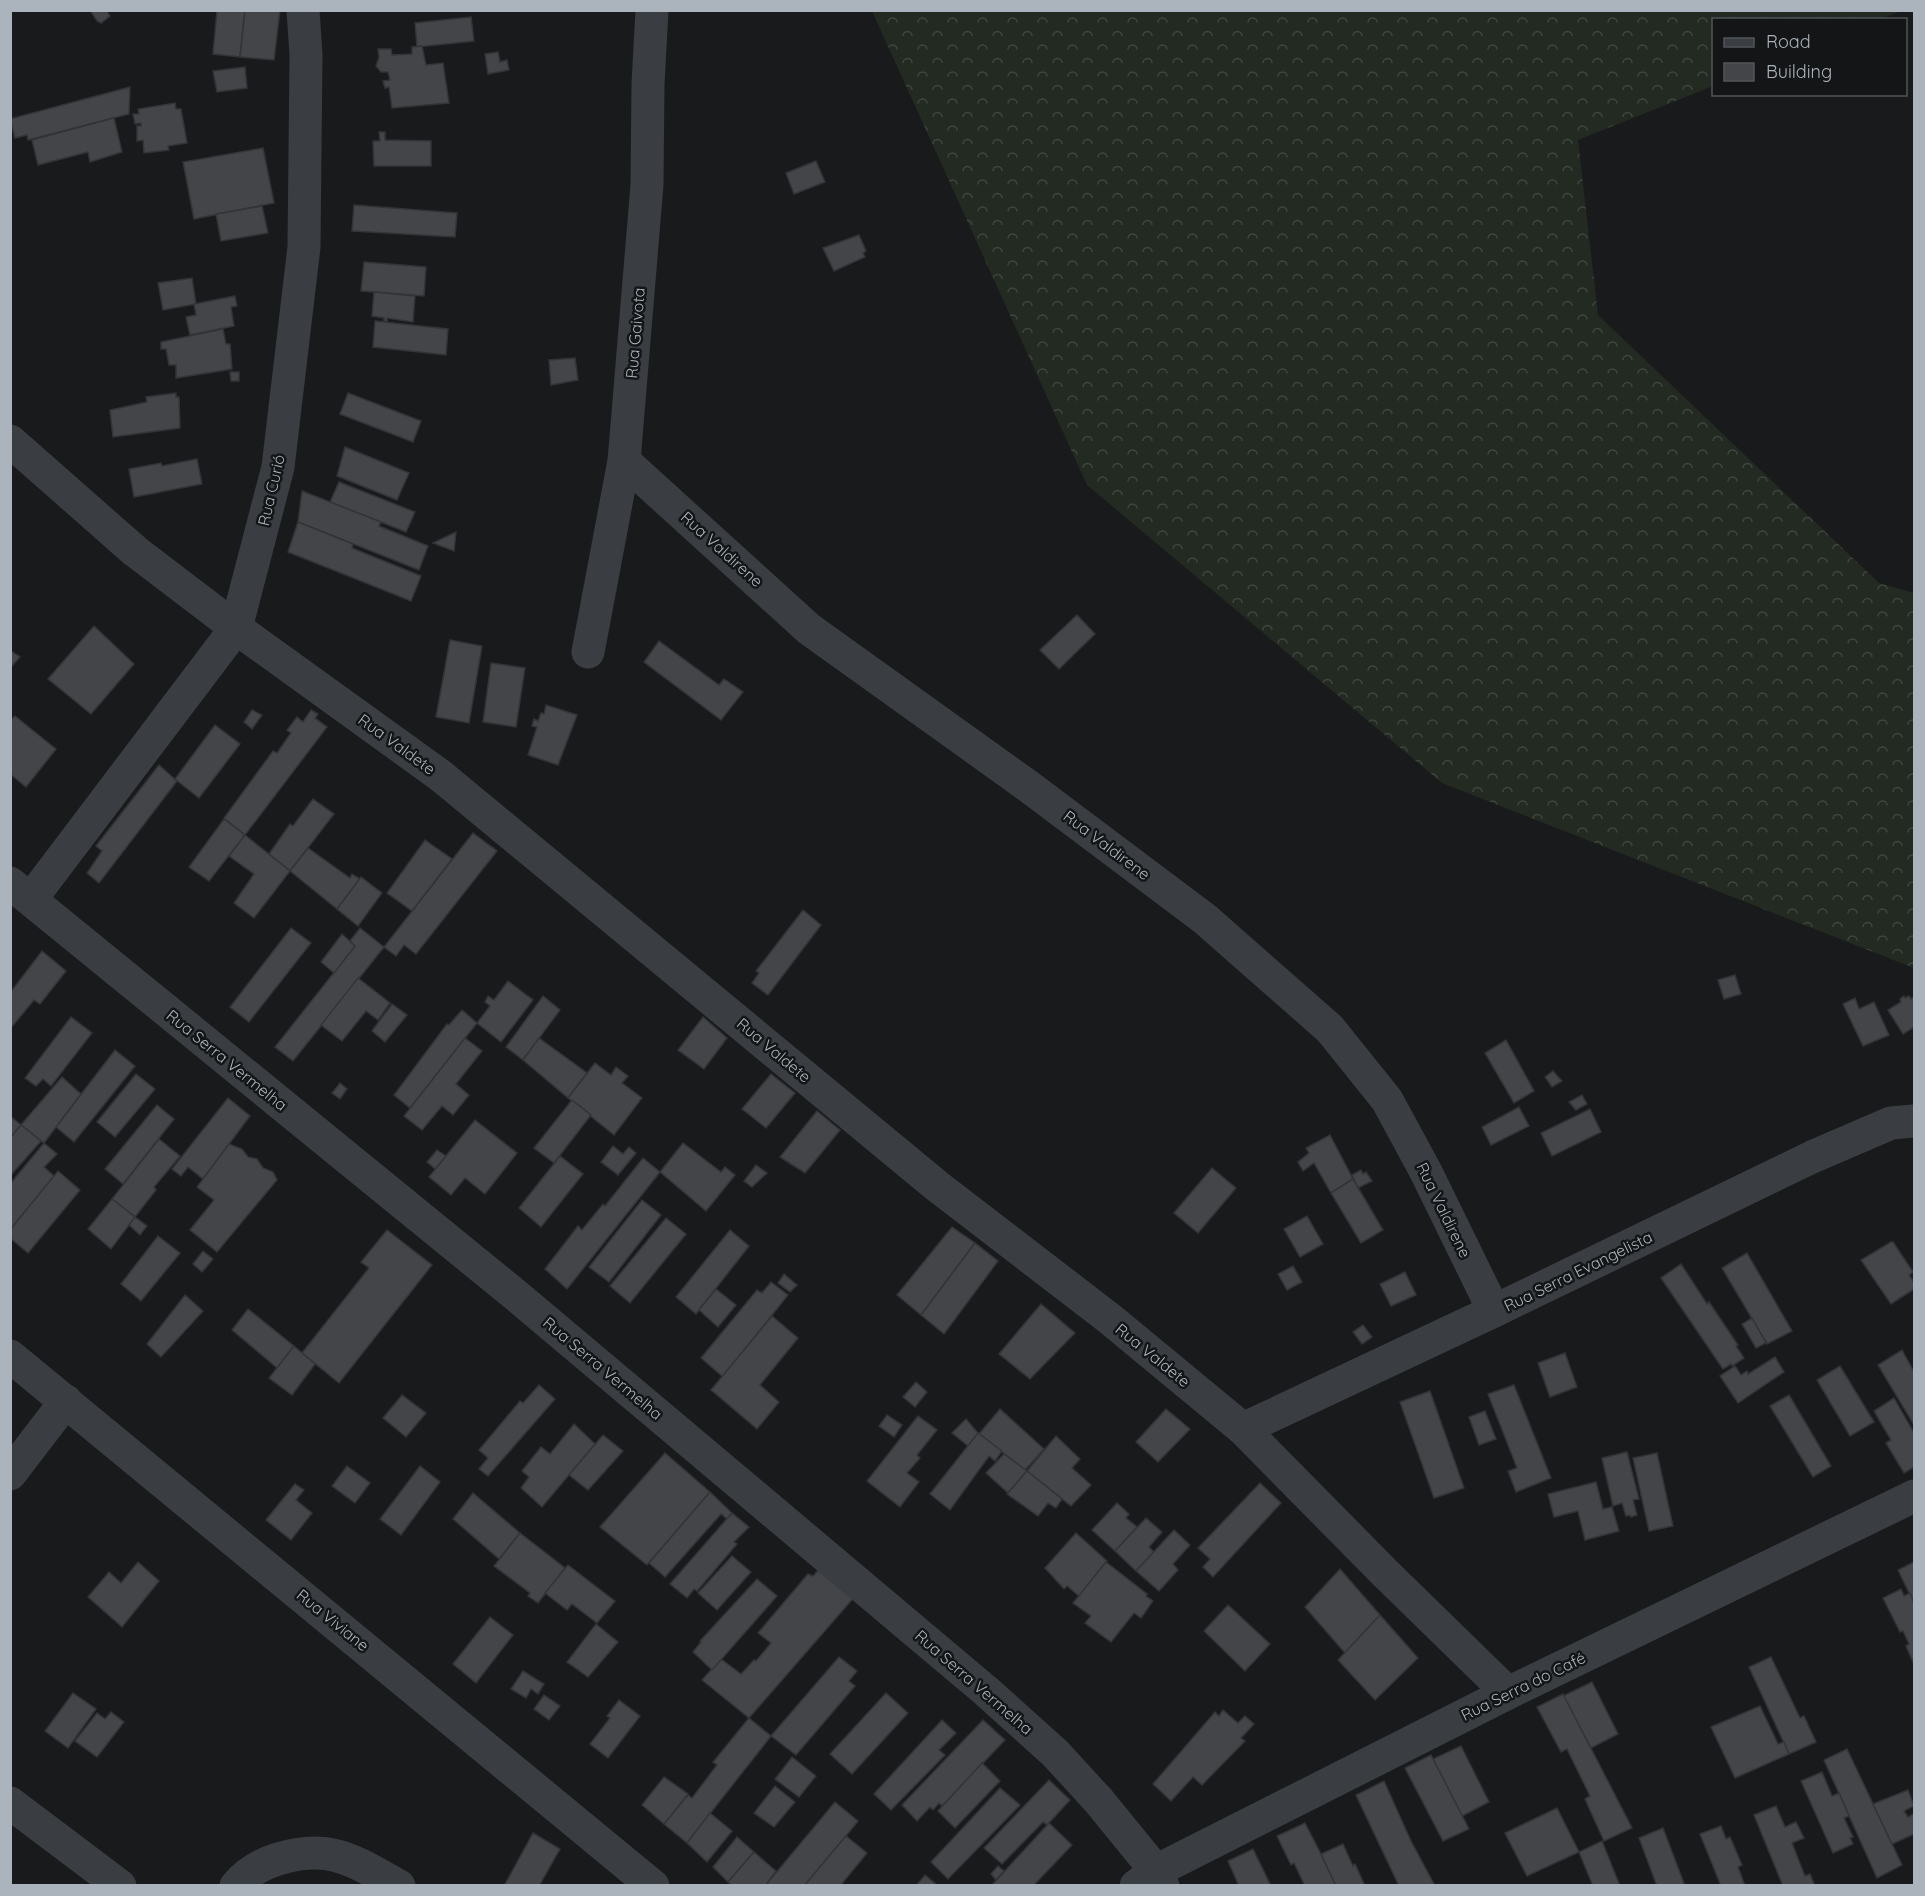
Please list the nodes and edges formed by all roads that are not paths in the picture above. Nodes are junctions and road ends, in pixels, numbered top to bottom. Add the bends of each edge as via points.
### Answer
1 (303, 10) edge
2 (652, 10) edge
3 (10, 441) edge
4 (624, 461) junction
5 (236, 628) junction
6 (588, 652) dead end
7 (21, 891) edge
8 (1914, 1121) edge
9 (1494, 1311) junction
10 (10, 1356) edge
11 (66, 1401) junction
12 (1243, 1429) junction
13 (10, 1474) edge
14 (1914, 1496) edge
15 (1508, 1693) junction
16 (10, 1803) edge
17 (1152, 1881) edge
18 (120, 1886) edge
19 (236, 1886) edge
20 (399, 1886) edge
21 (653, 1886) edge

1 - 5 street, Rua Curió via 304,247 278,467
2 - 4 street, Rua Gaivota via 647,185
3 - 5 street, Rua Valdete via 135,551
4 - 6 street, Rua Gaivota
4 - 9 street, Rua Valdirene via 809,628 1205,919 1330,1029 1387,1100
5 - 7 street, Rua Curió
5 - 12 street, Rua Valdete via 441,776 937,1186
7 - 17 street, Rua Serra Vermelha via 527,1305 986,1690 1055,1753 1099,1801
8 - 9 street, Rua Serra Evangelista via 1891,1123 1812,1157
9 - 12 street, Rua Serra Evangelista
10 - 11 street, Rua Viviane
11 - 13 street
11 - 21 street, Rua Viviane
12 - 15 street, Rua Valdete
14 - 15 street, Rua Serra do Café
15 - 17 street, Rua Serra do Café
16 - 18 street
19 - 20 street via 266,1863 294,1854 321,1852 353,1860

